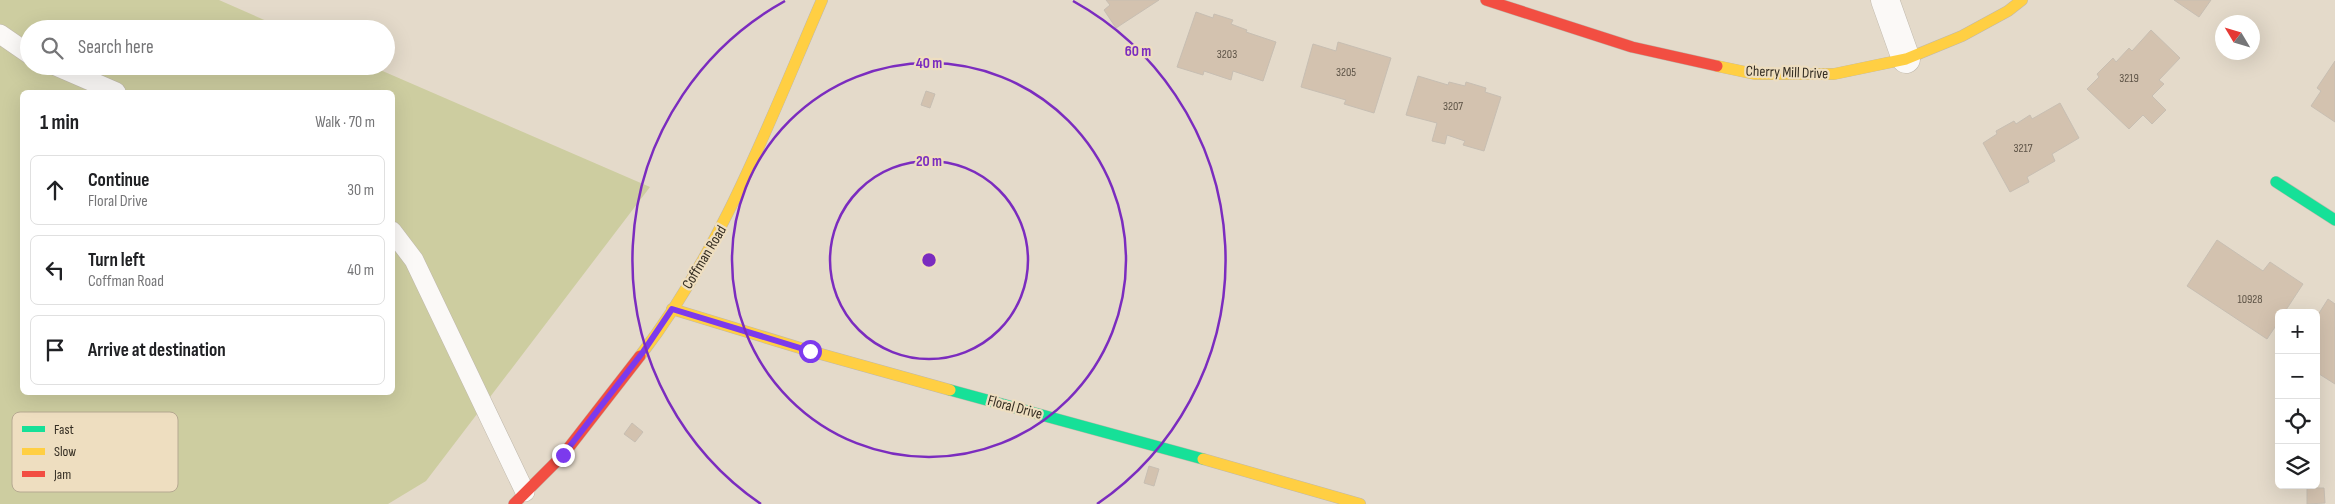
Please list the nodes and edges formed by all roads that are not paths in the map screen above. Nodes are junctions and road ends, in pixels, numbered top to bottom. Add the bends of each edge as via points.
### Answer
1 (822, 0) edge
2 (1486, 0) edge
3 (1885, 0) edge
4 (2022, 0) edge
5 (0, 34) edge
6 (20, 48) edge
7 (1906, 59) junction
8 (77, 75) edge
9 (111, 90) edge
10 (2276, 182) dead end
11 (2335, 220) edge
12 (395, 235) edge
13 (672, 309) junction
14 (520, 498) edge
15 (1360, 504) edge

1 - 13 street, Coffman Road via 729,213
2 - 7 street, Cherry Mill Drive via 1632,47 1755,74 1834,74
3 - 7 street
4 - 7 street, Cherry Mill Drive via 1962,36
5 - 6 lane
8 - 9 lane
10 - 11 street
12 - 14 lane via 414,260
13 - 14 street, Coffman Road via 563,455
13 - 15 street, Floral Drive via 810,351

